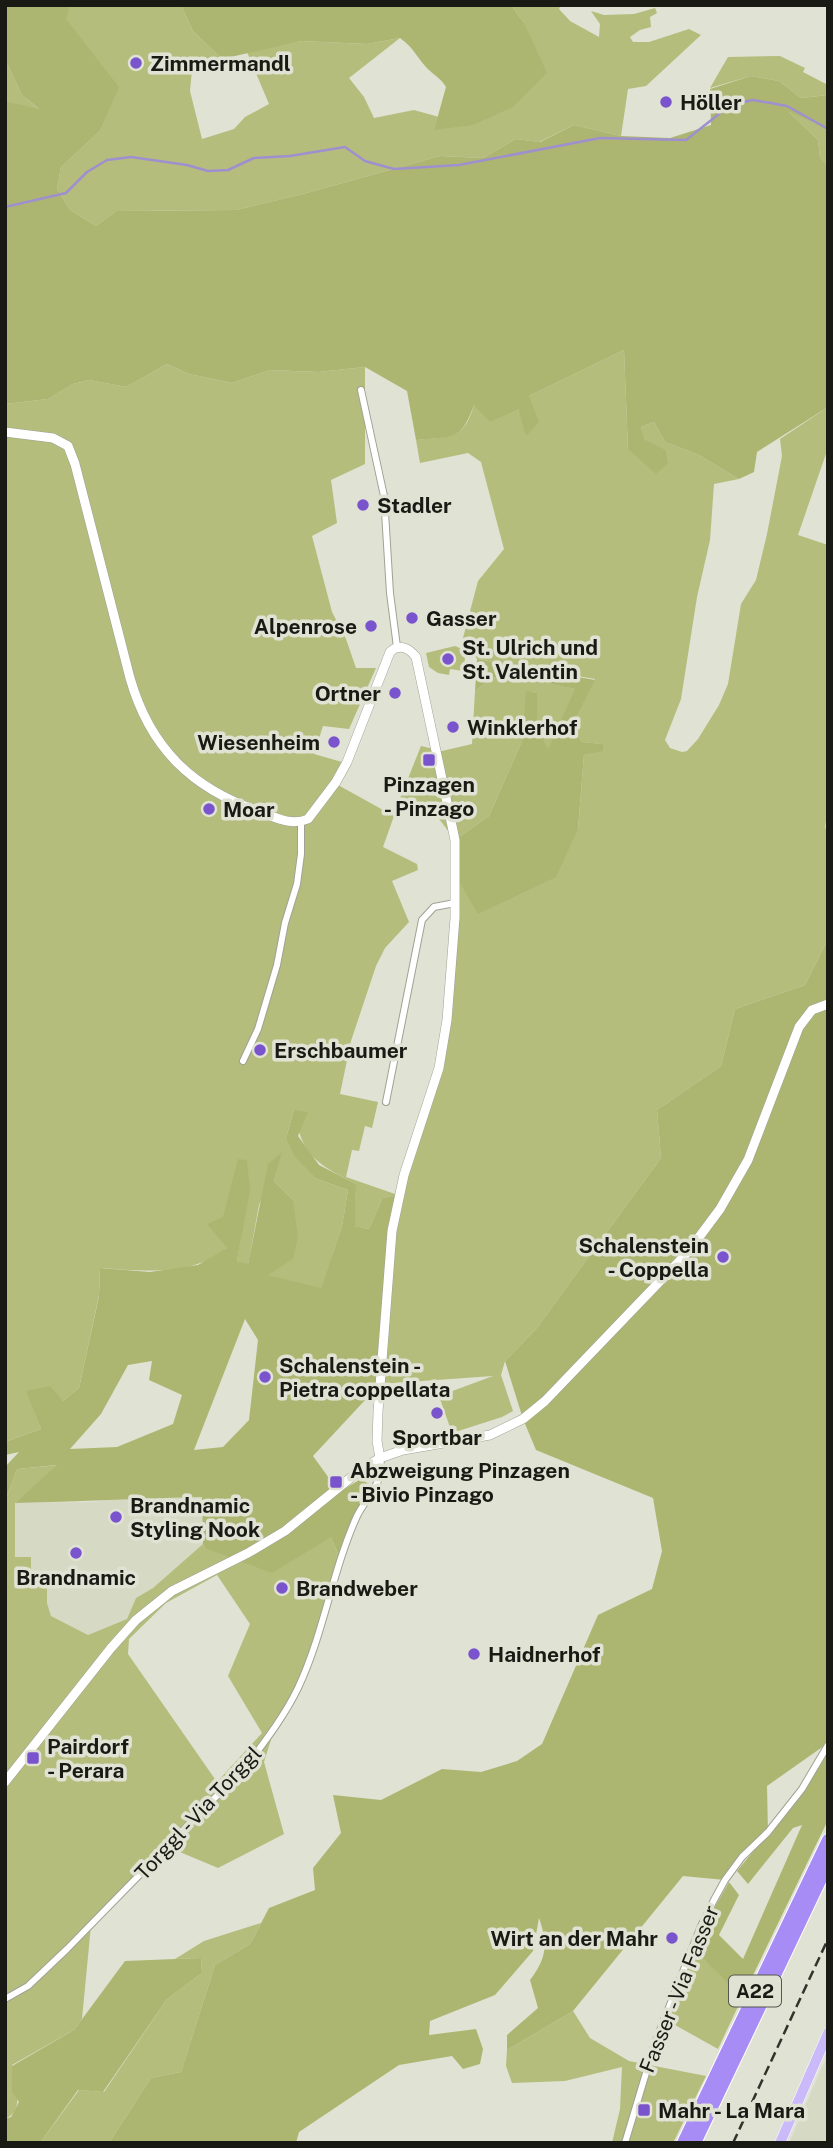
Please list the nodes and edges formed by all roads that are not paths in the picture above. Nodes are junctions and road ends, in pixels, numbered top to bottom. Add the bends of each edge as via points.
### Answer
1 (361, 390) dead end
2 (5, 432) edge
3 (397, 647) junction
4 (301, 822) junction
5 (455, 903) junction
6 (828, 1004) edge
7 (243, 1061) dead end
8 (386, 1102) dead end
9 (380, 1458) junction
10 (828, 1745) edge
11 (5, 1782) edge
12 (828, 1840) edge
13 (828, 1864) edge
14 (5, 1999) edge
15 (828, 2033) edge
16 (625, 2143) edge
17 (683, 2143) edge
18 (695, 2143) edge
19 (780, 2143) edge

1 - 3 street via 384,496
2 - 4 street via 53,438 68,446 134,693 156,739 182,769 210,788 258,811
3 - 4 street via 387,658 347,762 315,811
3 - 5 street via 409,650 417,661 455,840
4 - 7 street via 297,884 258,1029
5 - 8 street via 434,907 422,920
5 - 9 street via 439,1068 404,1175 392,1231 378,1412
6 - 9 street via 812,1010 799,1027 748,1160 701,1236 553,1393 523,1419 489,1434
9 - 11 street via 285,1531 172,1591 145,1612
9 - 14 street, Torggl - Via Torggl via 379,1481 348,1538 298,1688 274,1730 248,1763 90,1925 28,1986
10 - 16 street, Fasser - Via Fasser via 802,1789 742,1857 713,1900 655,2043
12 - 17 highway, A22
13 - 18 highway, A22
15 - 19 main road

